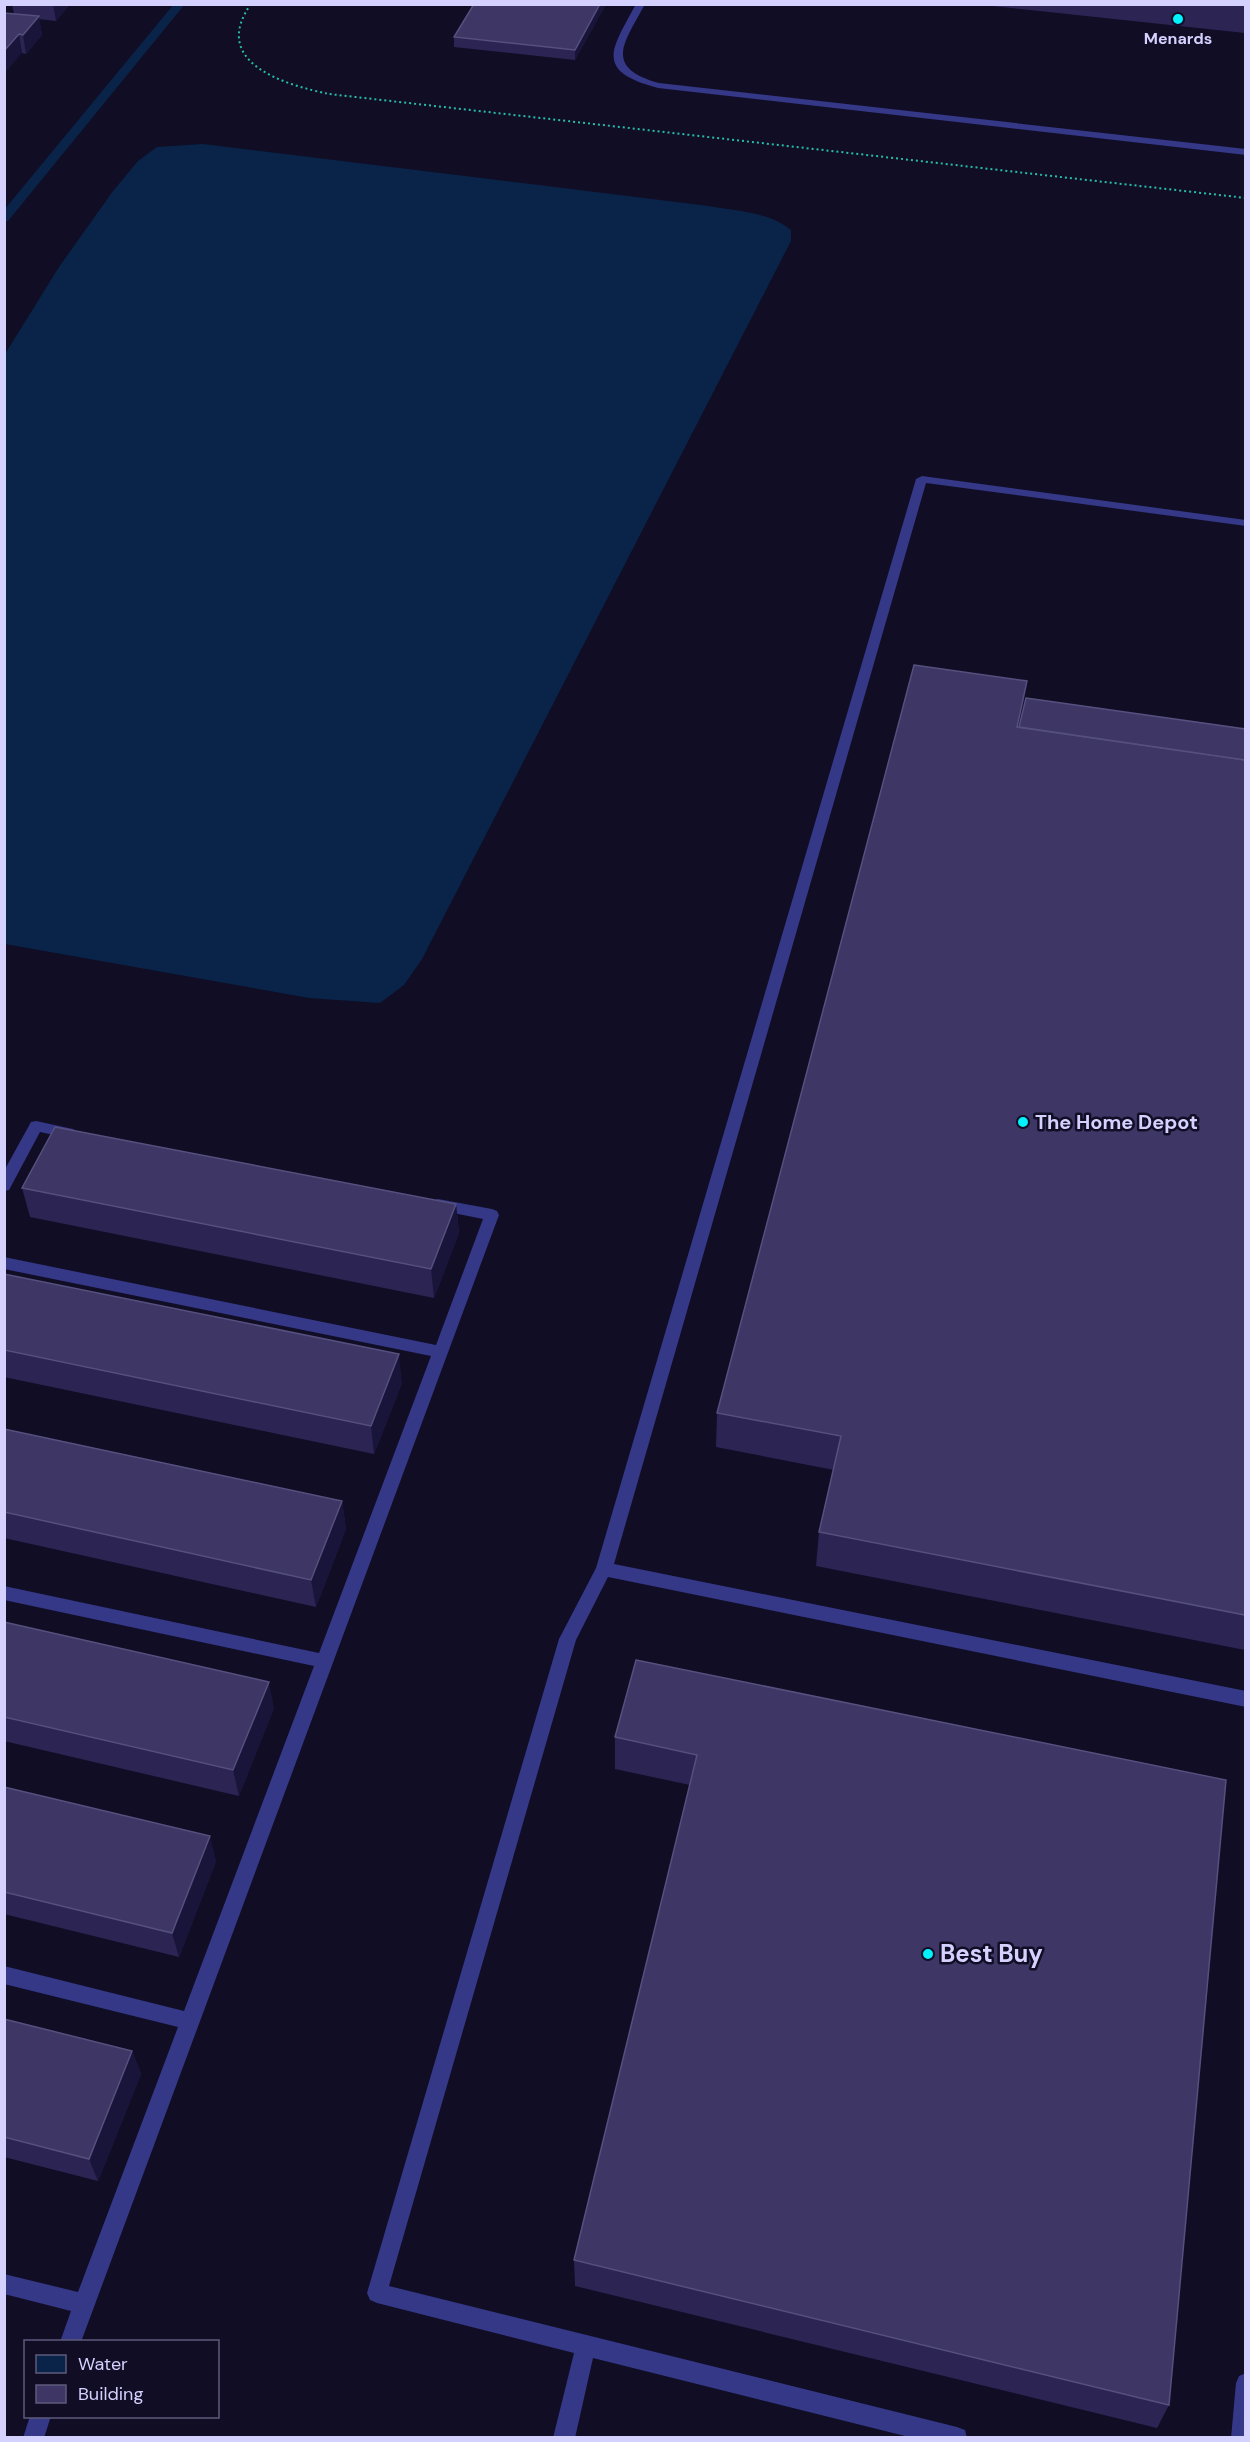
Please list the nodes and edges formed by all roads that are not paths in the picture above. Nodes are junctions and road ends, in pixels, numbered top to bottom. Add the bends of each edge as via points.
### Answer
1 (641, 4) edge
2 (1245, 152) edge
3 (1245, 523) edge
4 (95, 1138) edge
5 (4, 1185) edge
6 (422, 1202) edge
7 (4, 1263) edge
8 (441, 1352) junction
9 (604, 1569) junction
10 (4, 1593) edge
11 (324, 1661) junction
12 (1245, 1699) edge
13 (4, 1975) edge
14 (189, 2021) junction
15 (4, 2284) edge
16 (84, 2304) junction
17 (71, 2340) edge
18 (586, 2345) junction
19 (1245, 2383) edge
20 (40, 2418) edge
21 (33, 2438) edge
22 (564, 2438) edge
23 (957, 2438) edge
24 (1242, 2438) edge

1 - 2 lane via 617,50 618,63 647,83
3 - 9 lane via 922,479
4 - 5 lane via 36,1126
6 - 8 lane via 492,1215
7 - 8 lane
8 - 11 lane
9 - 12 lane
9 - 18 lane via 568,1639 377,2293
10 - 11 lane
11 - 14 lane
13 - 14 lane
14 - 16 lane
15 - 16 lane
16 - 17 lane
18 - 22 lane
18 - 23 lane
19 - 24 lane
20 - 21 lane

